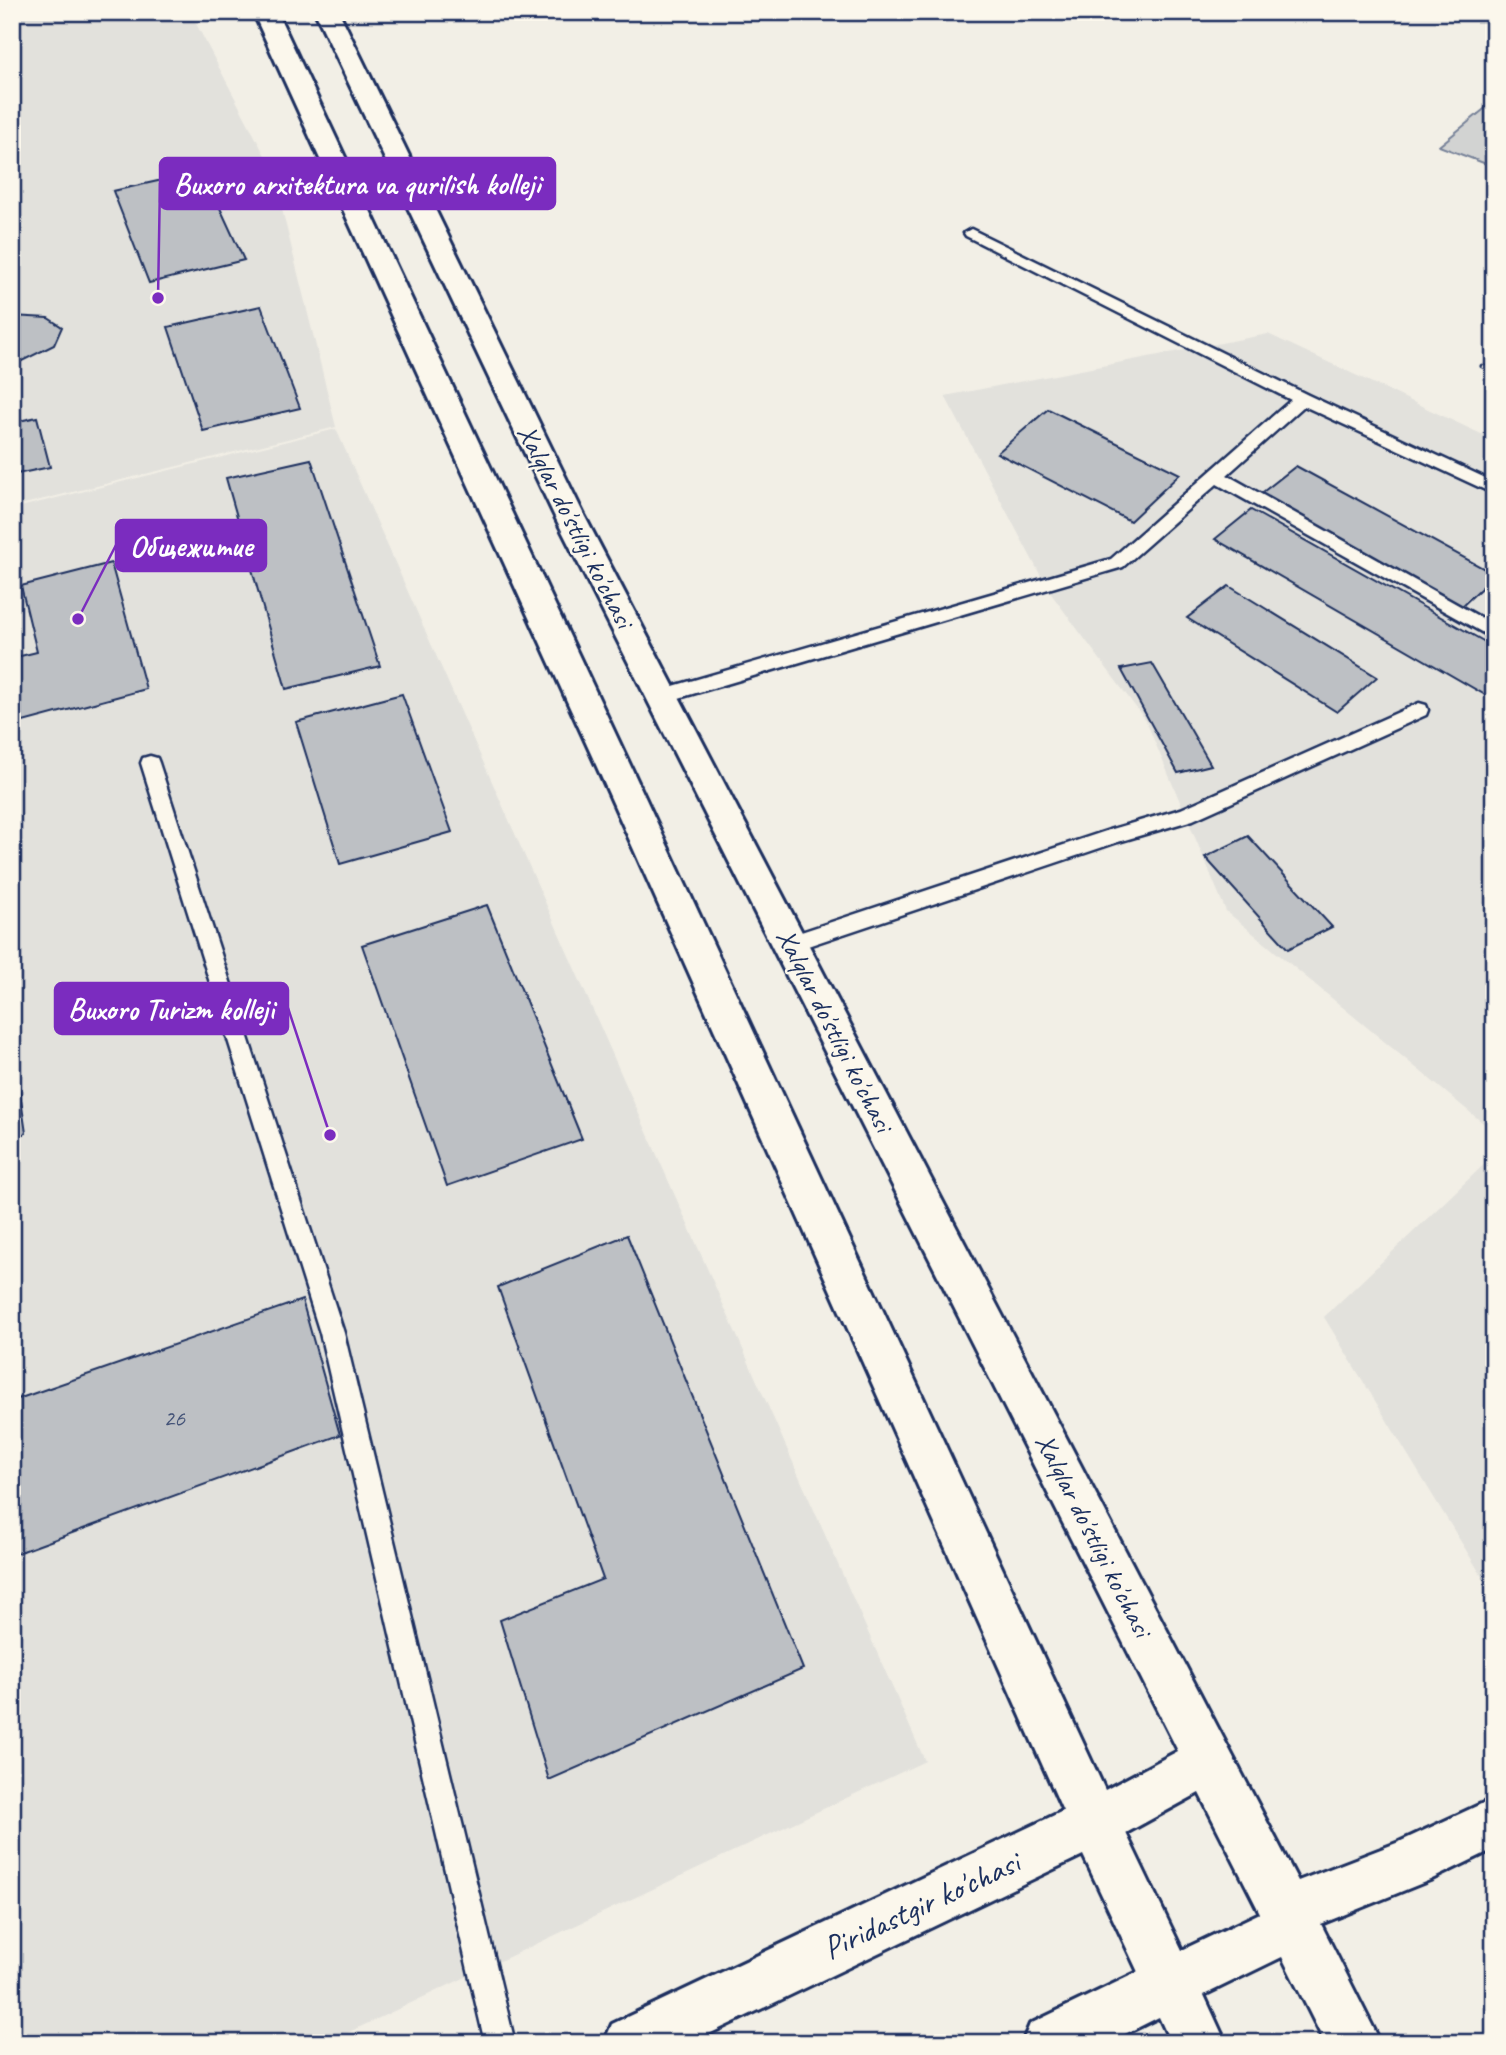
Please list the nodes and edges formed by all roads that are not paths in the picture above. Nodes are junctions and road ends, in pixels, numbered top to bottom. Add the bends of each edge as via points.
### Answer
1 (265, 12) edge
2 (327, 12) edge
3 (971, 233) dead end
4 (1302, 399) junction
5 (1216, 475) junction
6 (1494, 489) edge
7 (1494, 633) edge
8 (663, 696) junction
9 (1419, 710) dead end
10 (150, 763) dead end
11 (790, 944) junction
12 (1208, 1762) junction
13 (1494, 1822) edge
14 (1094, 1823) junction
15 (1290, 1918) junction
16 (1173, 1983) junction
17 (500, 2043) edge
18 (631, 2043) edge
19 (1049, 2043) edge
20 (1199, 2043) edge
21 (1354, 2043) edge

1 - 14 main road via 626,792
2 - 8 main road, Xalqlar do'stligi ko'chasi via 569,515
3 - 4 lane
4 - 5 lane
4 - 6 lane
5 - 7 lane
5 - 8 lane via 1117,563
8 - 11 main road, Xalqlar do'stligi ko'chasi
9 - 11 lane via 1186,815
10 - 17 lane via 332,1333
11 - 12 main road, Xalqlar do'stligi ko'chasi
12 - 14 main road, Piridastgir ko'chasi
12 - 15 main road, Xalqlar do'stligi ko'chasi
13 - 15 main road
14 - 16 main road
14 - 18 main road, Piridastgir ko'chasi
15 - 16 main road
15 - 21 main road, Xalqlar do'stligi ko'chasi
16 - 19 main road
16 - 20 main road

